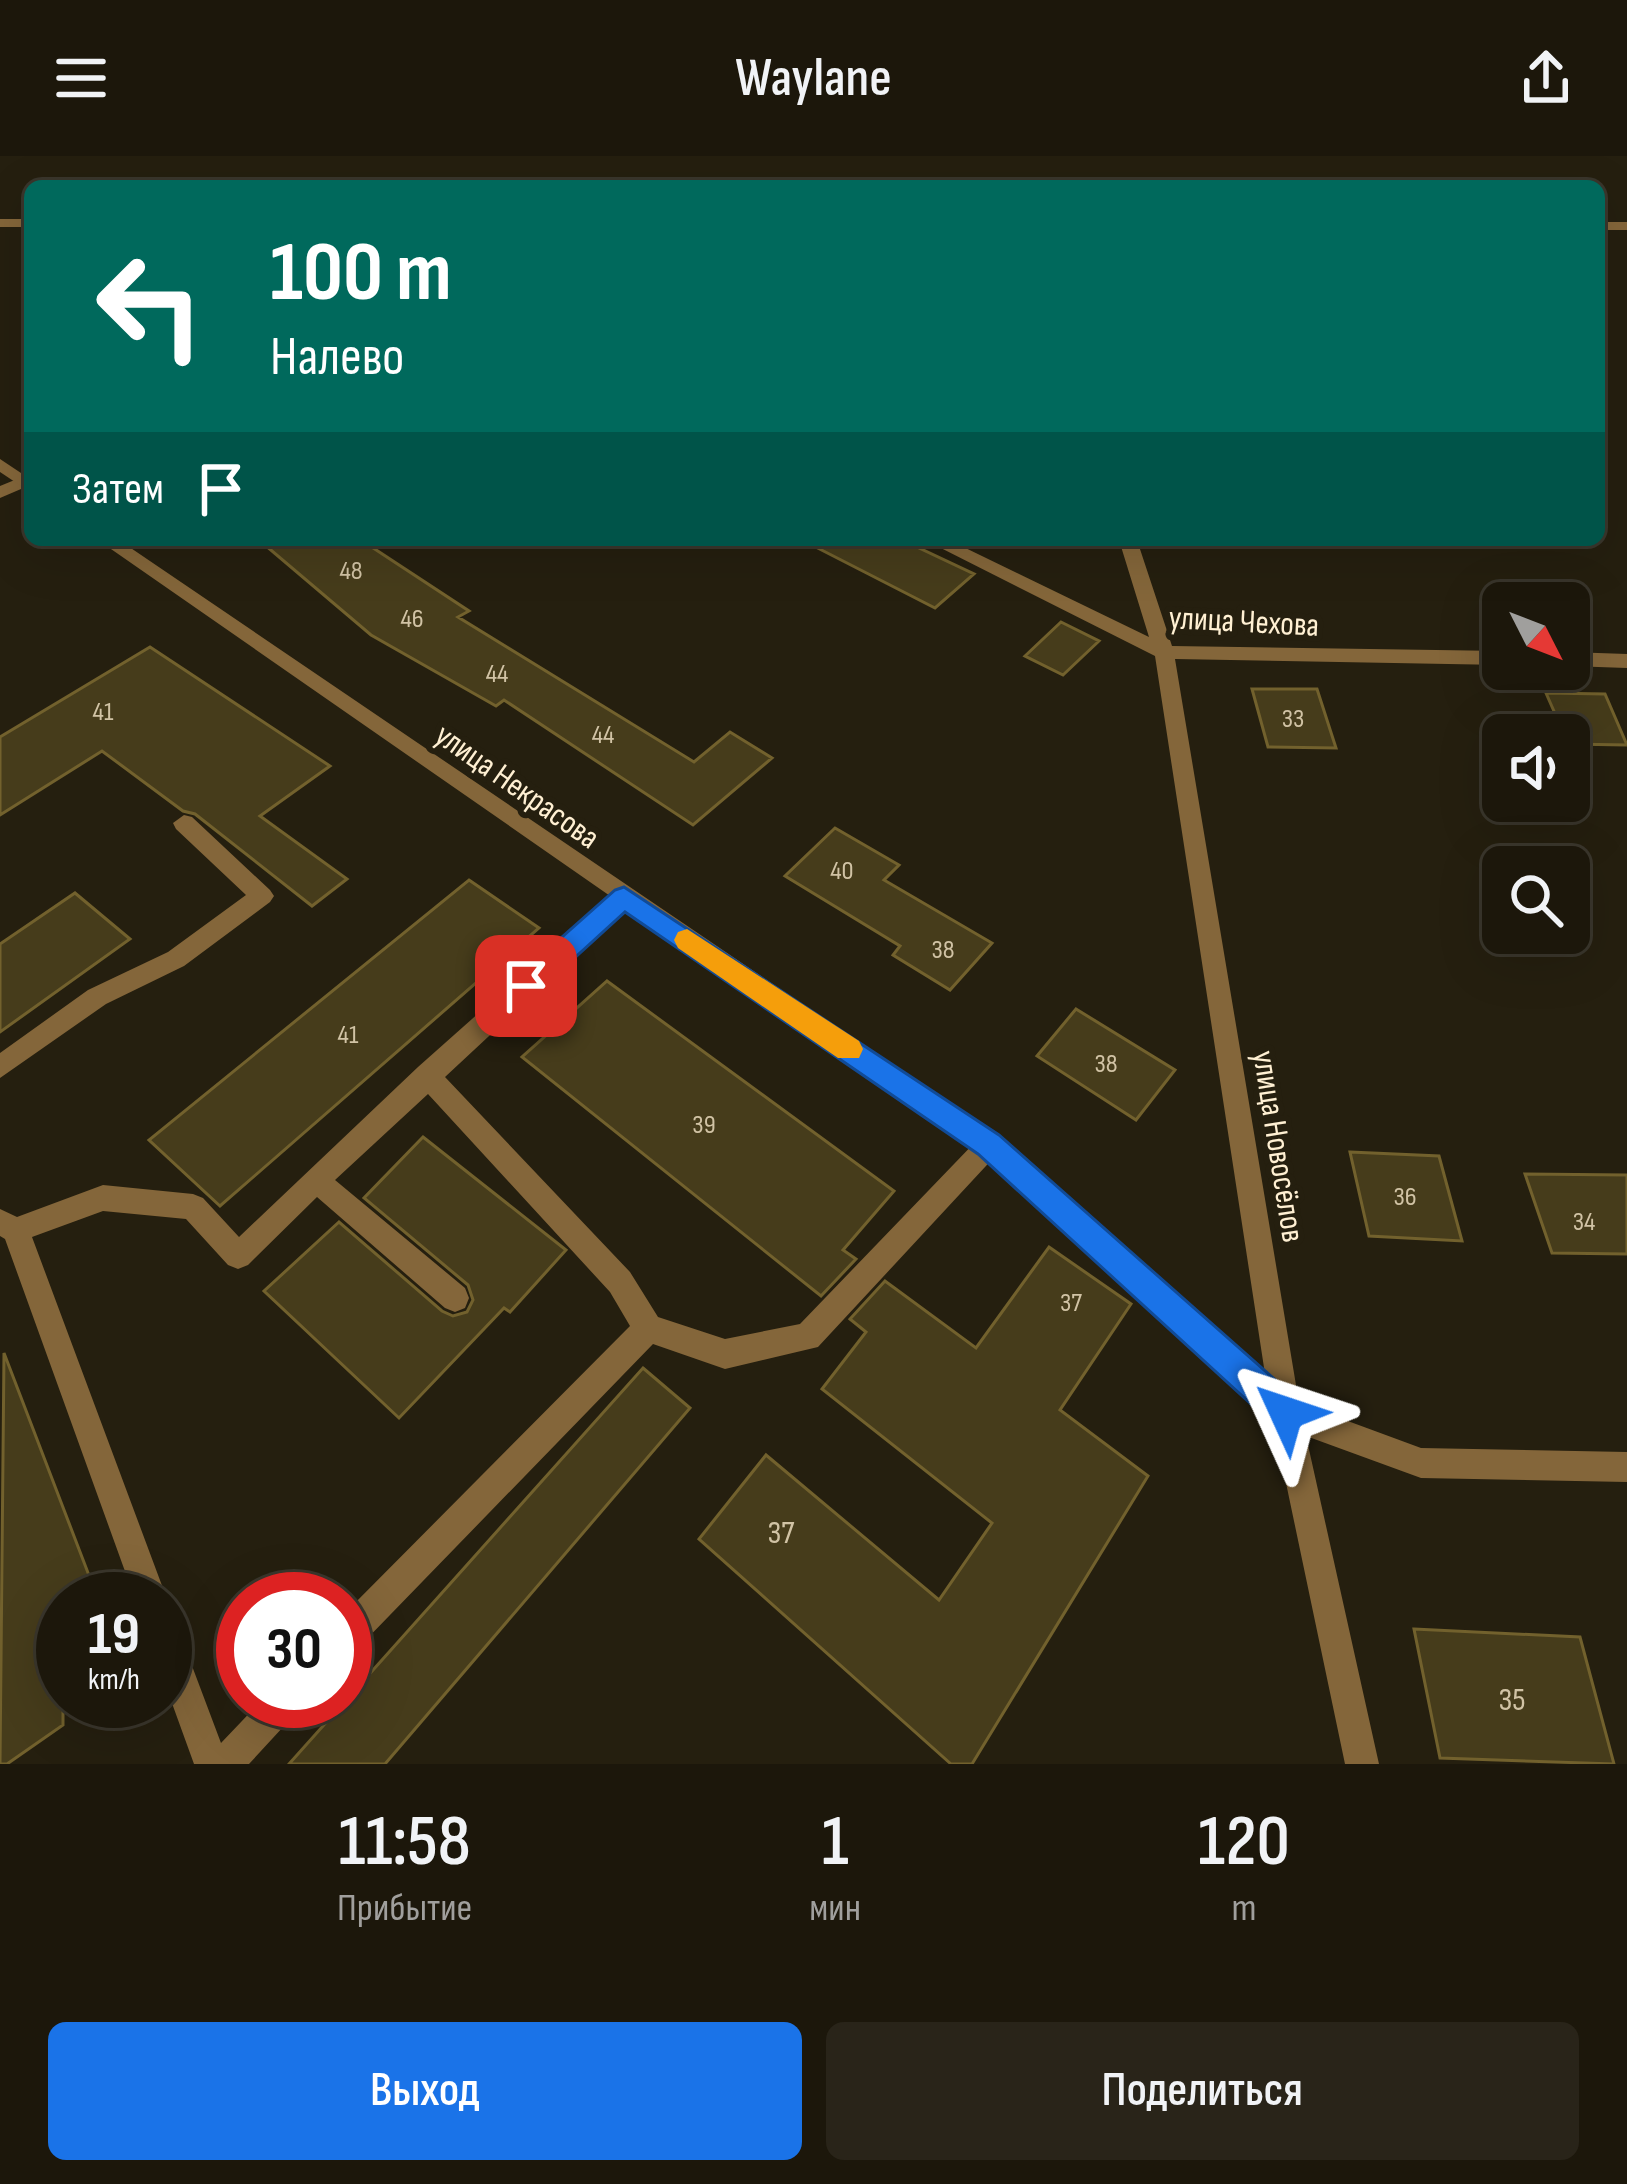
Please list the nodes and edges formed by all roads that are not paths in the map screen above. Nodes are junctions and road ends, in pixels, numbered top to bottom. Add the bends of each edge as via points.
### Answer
1 (0, 464) edge
2 (24, 482) edge
3 (115, 546) edge
4 (946, 546) edge
5 (1130, 546) edge
6 (1164, 652) junction
7 (1482, 658) edge
8 (1590, 660) edge
9 (1627, 661) edge
10 (184, 823) dead end
11 (624, 897) junction
12 (0, 1067) edge
13 (428, 1075) junction
14 (988, 1145) junction
15 (316, 1180) junction
16 (8, 1226) edge
17 (455, 1298) dead end
18 (648, 1328) junction
19 (1286, 1413) junction
20 (1627, 1467) edge
21 (141, 1572) edge
22 (372, 1609) edge
23 (192, 1712) edge
24 (259, 1728) edge
25 (211, 1764) edge
26 (225, 1764) edge
27 (1362, 1764) edge

1 - 2 street
3 - 11 street, улица Некрасова
4 - 6 street, улица Чехова
5 - 6 street, улица Новосёлов
6 - 7 street, улица Чехова
6 - 19 street, улица Новосёлов
8 - 9 street
10 - 12 street via 262,896
11 - 13 street
11 - 14 street, улица Некрасова
13 - 15 street
13 - 18 street via 620,1282
14 - 18 street via 808,1337 724,1354
14 - 19 street, улица Некрасова
15 - 16 street via 238,1256 194,1208 104,1198
15 - 17 street
16 - 21 street
18 - 22 street
19 - 20 street, улица Некрасова via 1421,1463
19 - 27 street, улица Новосёлов
23 - 25 street
24 - 26 street

